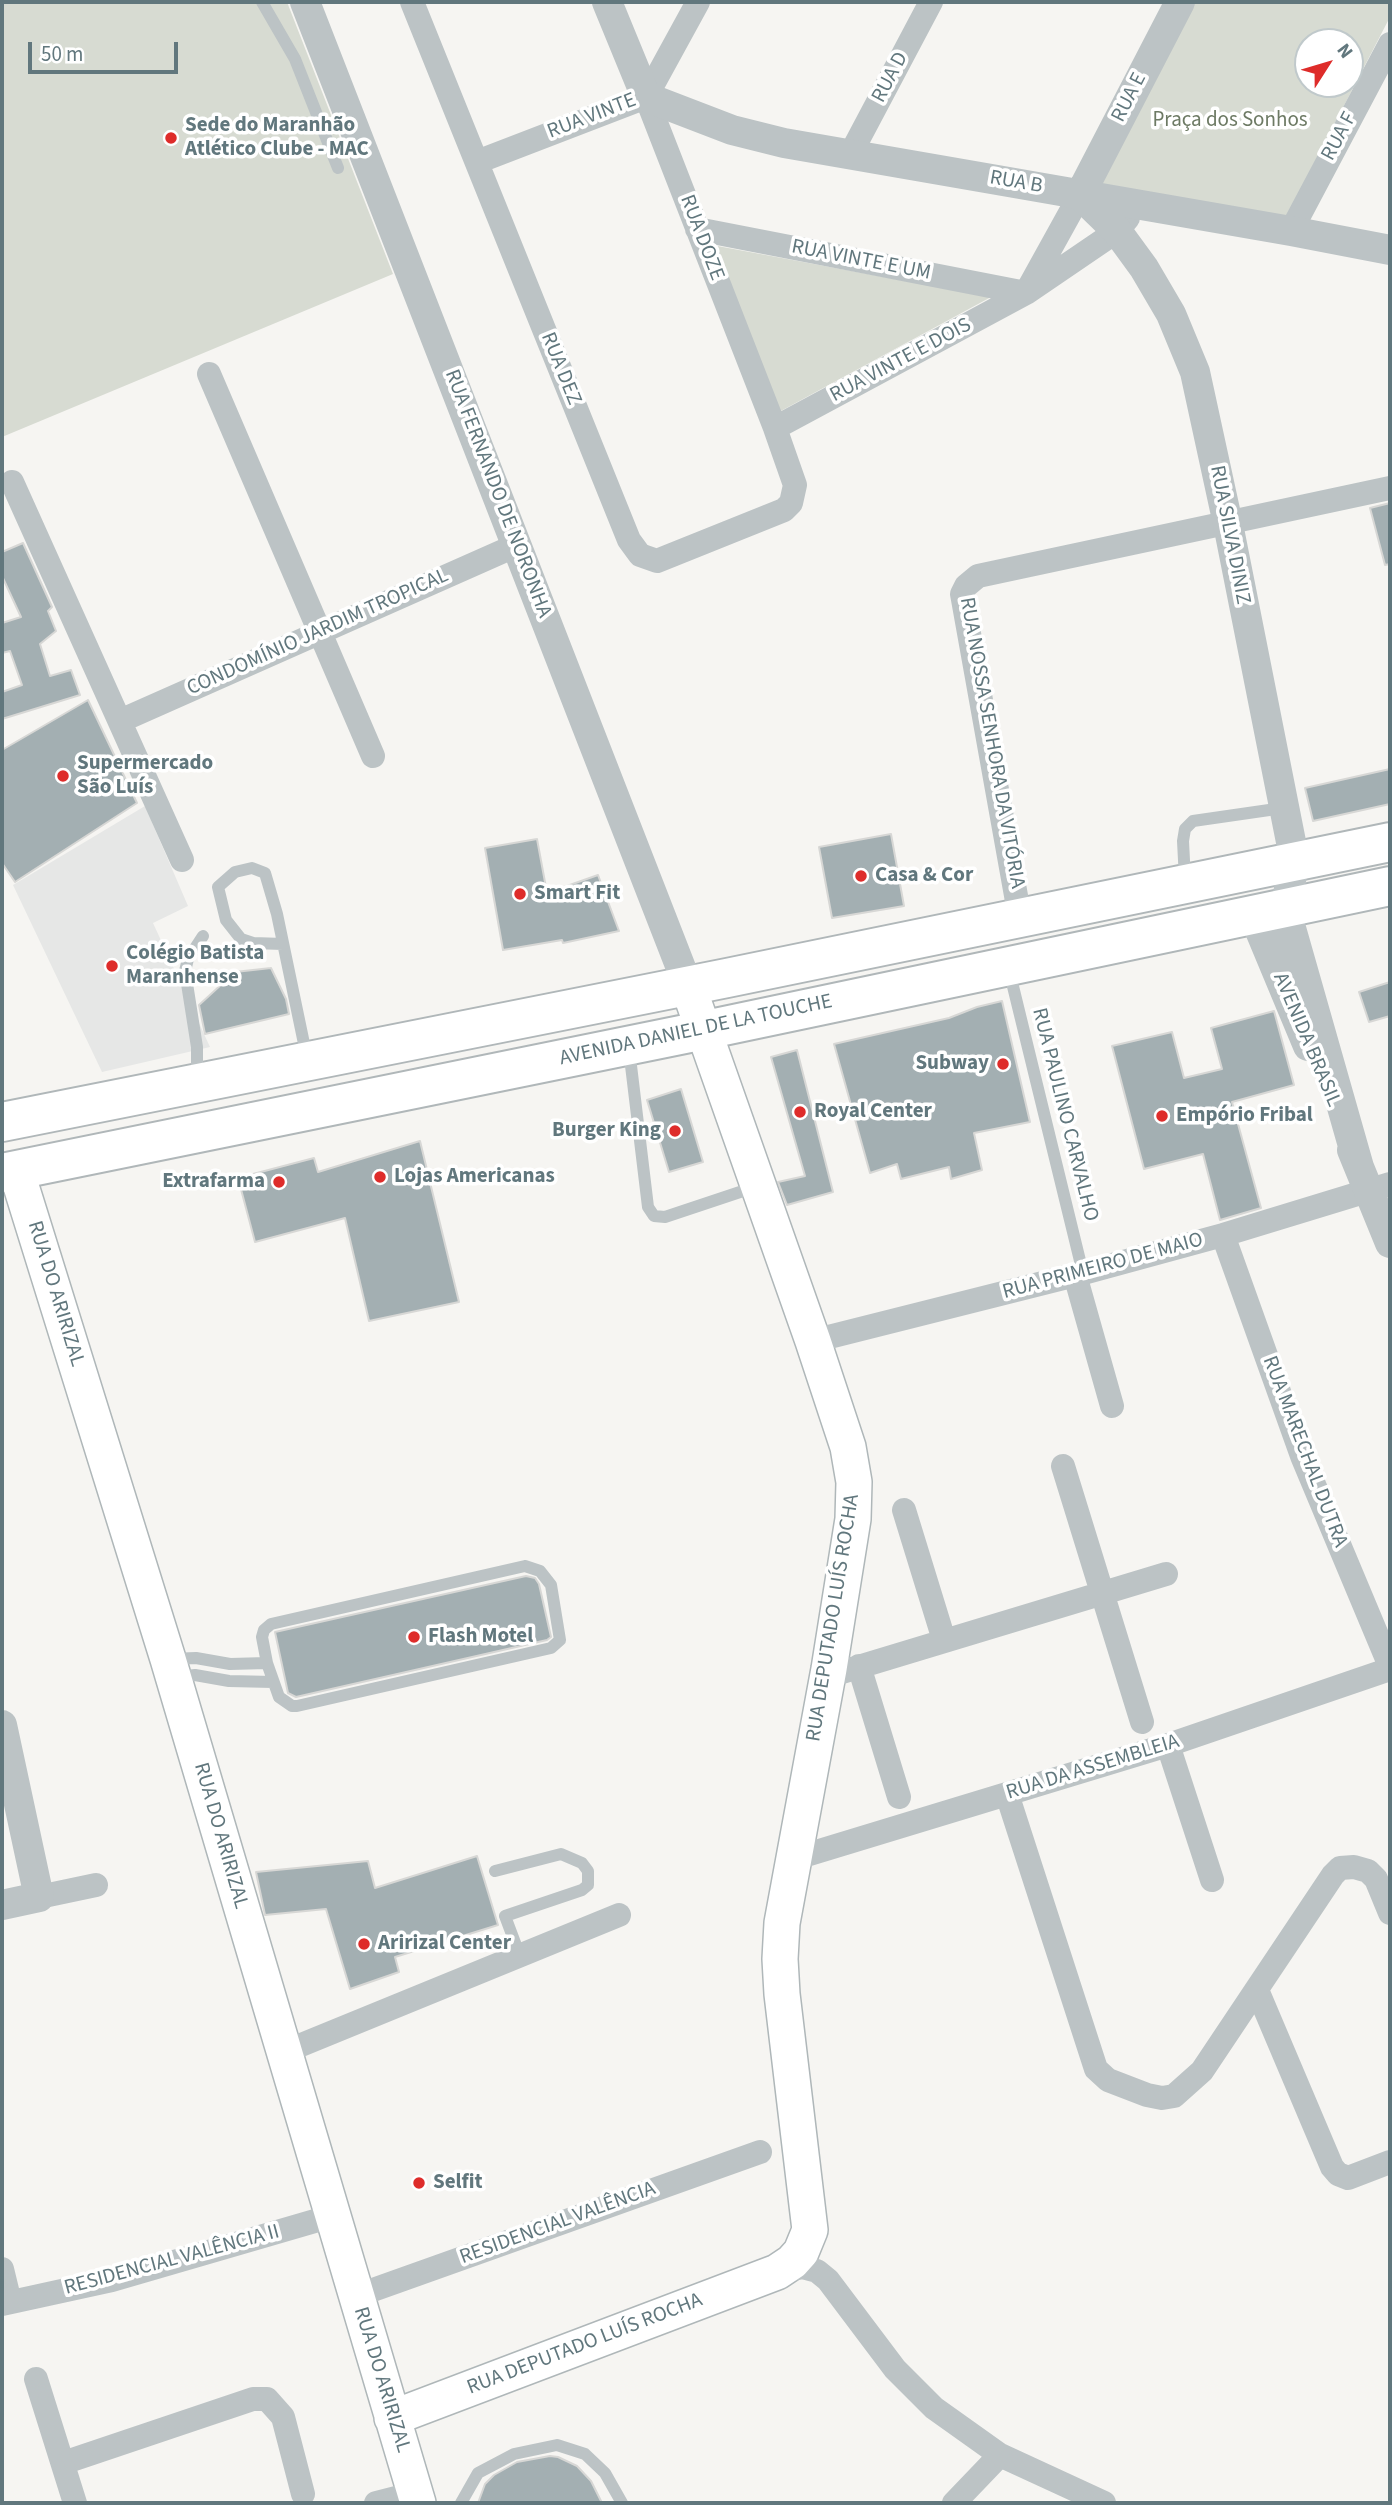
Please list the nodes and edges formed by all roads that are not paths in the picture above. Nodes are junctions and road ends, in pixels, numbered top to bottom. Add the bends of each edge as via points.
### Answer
1 (262, 2) edge
2 (305, 2) edge
3 (412, 2) edge
4 (607, 2) edge
5 (698, 2) edge
6 (931, 2) edge
7 (1180, 2) edge
8 (1390, 44) edge
9 (646, 96) junction
10 (851, 153) junction
11 (477, 162) junction
12 (338, 168) dead end
13 (1080, 195) junction
14 (1148, 206) junction
15 (697, 229) junction
16 (1117, 231) junction
17 (1291, 231) junction
18 (1390, 250) edge
19 (1026, 293) junction
20 (209, 374) dead end
21 (775, 428) junction
22 (793, 476) joint
23 (12, 482) dead end
24 (1390, 488) edge
25 (1228, 524) junction
26 (517, 545) junction
27 (320, 632) junction
28 (120, 722) junction
29 (373, 756) dead end
30 (1283, 808) junction
31 (1390, 842) edge
32 (182, 860) dead end
33 (1294, 862) junction
34 (1249, 871) junction
35 (1185, 884) junction
36 (1390, 886) edge
37 (1269, 911) junction
38 (1020, 918) junction
39 (203, 936) dead end
40 (283, 944) junction
41 (1008, 966) junction
42 (688, 986) junction
43 (705, 1030) junction
44 (629, 1045) junction
45 (307, 1062) junction
46 (197, 1084) junction
47 (2, 1122) edge
48 (9, 1172) edge
49 (1373, 1180) edge
50 (759, 1185) junction
51 (1223, 1235) junction
52 (1390, 1243) edge
53 (1079, 1274) junction
54 (813, 1341) junction
55 (1112, 1406) dead end
56 (1063, 1466) dead end
57 (904, 1510) dead end
58 (1166, 1574) dead end
59 (1102, 1593) junction
60 (944, 1640) junction
61 (267, 1663) junction
62 (171, 1668) junction
63 (844, 1668) junction
64 (1390, 1668) edge
65 (273, 1682) junction
66 (1142, 1721) dead end
67 (2, 1725) edge
68 (1168, 1745) junction
69 (1007, 1794) junction
70 (899, 1797) dead end
71 (793, 1859) junction
72 (495, 1871) dead end
73 (1212, 1880) dead end
74 (96, 1885) dead end
75 (39, 1897) junction
76 (2, 1905) edge
77 (1390, 1913) edge
78 (619, 1915) dead end
79 (520, 1956) junction
80 (1257, 1990) junction
81 (284, 2052) junction
82 (760, 2152) dead end
83 (1390, 2162) edge
84 (332, 2216) junction
85 (810, 2230) junction
86 (2, 2269) edge
87 (778, 2272) junction
88 (828, 2280) junction
89 (356, 2296) junction
90 (6, 2303) edge
91 (36, 2379) dead end
92 (392, 2418) junction
93 (1000, 2455) junction
94 (63, 2463) junction
95 (303, 2494) dead end
96 (416, 2498) edge
97 (75, 2503) edge
98 (376, 2503) edge
99 (461, 2503) edge
100 (622, 2503) edge
101 (954, 2503) edge
102 (1104, 2503) edge

1 - 12 lane via 295,59
2 - 26 street, RUA FERNANDO DE NORONHA
3 - 11 street, RUA DEZ
4 - 9 street, RUA DOZE
5 - 9 street, RUA VINTE
6 - 10 street, RUA D
7 - 13 street, RUA E
8 - 17 street, RUA F
9 - 10 street, RUA B via 732,130
9 - 11 street, RUA VINTE
9 - 15 street, RUA DOZE
10 - 13 street, RUA B
11 - 22 street, RUA DEZ via 629,540 640,555 664,560 784,510 794,494
13 - 14 street, RUA B
13 - 16 street, RUA SILVA DINIZ
13 - 19 street
14 - 16 street, RUA VINTE E DOIS
14 - 17 street, RUA B
15 - 19 street, RUA VINTE E UM
15 - 21 street, RUA DOZE
16 - 19 street, RUA VINTE E DOIS
16 - 25 street, RUA SILVA DINIZ via 1159,291 1195,372
17 - 18 street, RUA B
19 - 21 street, RUA VINTE E DOIS
20 - 27 street
21 - 22 street, RUA DOZE
23 - 28 street
24 - 25 street, RUA NOSSA SENHORA DA VITÓRIA
25 - 30 street, RUA SILVA DINIZ
25 - 38 street, RUA NOSSA SENHORA DA VITÓRIA via 978,576 966,586 962,594
26 - 27 street, CONDOMÍNIO JARDIM TROPICAL
26 - 42 street, RUA FERNANDO DE NORONHA
27 - 28 street, CONDOMÍNIO JARDIM TROPICAL
27 - 29 street
28 - 32 street
30 - 33 street, RUA SILVA DINIZ
30 - 35 lane via 1193,821 1185,829 1183,841
31 - 33 main road
33 - 34 main road
33 - 37 street, RUA SILVA DINIZ
34 - 35 main road
34 - 37 main road
35 - 38 main road
36 - 37 main road, AVENIDA DANIEL DE LA TOUCHE
37 - 41 main road, AVENIDA DANIEL DE LA TOUCHE
37 - 49 street, AVENIDA BRASIL
38 - 42 main road
39 - 46 lane via 187,959 185,971 197,1047
40 - 40 lane via 265,873 252,868 235,872 218,887 226,920 241,939
40 - 45 lane
41 - 43 main road, AVENIDA DANIEL DE LA TOUCHE
41 - 53 lane, RUA PAULINO CARVALHO
42 - 43 main road, RUA DEPUTADO LUÍS ROCHA
42 - 45 main road
43 - 44 main road, AVENIDA DANIEL DE LA TOUCHE
43 - 50 main road, RUA DEPUTADO LUÍS ROCHA
44 - 48 main road, AVENIDA DANIEL DE LA TOUCHE
44 - 50 lane via 648,1207 654,1216 665,1217
45 - 46 main road
46 - 47 main road
48 - 62 main road, RUA DO ARIRIZAL
49 - 51 street, RUA PRIMEIRO DE MAIO
49 - 52 street, AVENIDA BRASIL
50 - 54 main road, RUA DEPUTADO LUÍS ROCHA
51 - 53 street, RUA PRIMEIRO DE MAIO
51 - 64 street, RUA MARECHAL DUTRA via 1302,1456
53 - 54 street, RUA PRIMEIRO DE MAIO
53 - 55 street
54 - 63 main road, RUA DEPUTADO LUÍS ROCHA via 848,1447 854,1482
56 - 59 street
57 - 60 street
58 - 59 street
59 - 60 street
59 - 66 street
60 - 63 street
61 - 62 lane via 230,1664 196,1658
61 - 65 lane
61 - 65 lane via 262,1637 264,1630 278,1621 525,1566 540,1571 551,1585 560,1640 545,1650 292,1706 282,1702
62 - 65 lane via 229,1682
62 - 81 main road, RUA DO ARIRIZAL
63 - 70 street
63 - 71 main road, RUA DEPUTADO LUÍS ROCHA
64 - 68 street, RUA DA ASSEMBLEIA
67 - 75 street
68 - 69 street, RUA DA ASSEMBLEIA
68 - 73 street
69 - 71 street, RUA DA ASSEMBLEIA
69 - 80 street via 1096,2069 1108,2080 1147,2095 1174,2096 1202,2071
71 - 85 main road, RUA DEPUTADO LUÍS ROCHA via 780,1959
72 - 79 lane via 561,1854 582,1863 588,1871 588,1885 582,1890 505,1916
74 - 75 street
75 - 76 street
77 - 80 street via 1368,1871 1340,1868
78 - 79 street
79 - 81 street
80 - 83 street via 1332,2167 1348,2178
81 - 84 main road, RUA DO ARIRIZAL
82 - 89 street, RESIDENCIAL VALÊNCIA
84 - 89 main road, RUA DO ARIRIZAL
84 - 90 street, RESIDENCIAL VALÊNCIA II via 112,2280
85 - 87 main road, RUA DEPUTADO LUÍS ROCHA via 801,2252
85 - 88 street, RUA DEPUTADO LUÍS ROCHA
86 - 90 street, RESIDENCIAL VALÊNCIA II
87 - 88 street, RUA DEPUTADO LUÍS ROCHA via 810,2268
87 - 92 main road, RUA DEPUTADO LUÍS ROCHA
88 - 93 street, RUA DEPUTADO LUÍS ROCHA via 895,2369 934,2408
89 - 92 main road, RUA DO ARIRIZAL
91 - 94 street
92 - 96 main road, RUA DO ARIRIZAL
93 - 101 street
93 - 102 street, RUA DEPUTADO LUÍS ROCHA
94 - 95 street via 253,2399 267,2399 283,2417
94 - 97 street
96 - 98 street
99 - 100 lane via 478,2473 514,2454 557,2445 585,2454 605,2473

